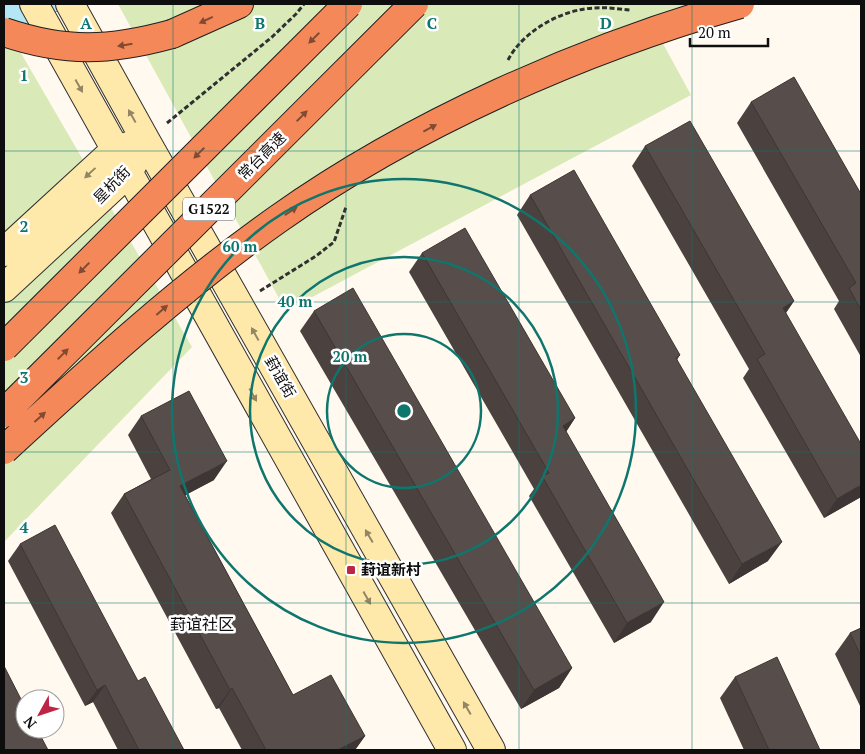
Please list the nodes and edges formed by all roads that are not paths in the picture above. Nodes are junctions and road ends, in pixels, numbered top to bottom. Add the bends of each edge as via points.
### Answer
1 (34, 4) edge
2 (239, 4) edge
3 (348, 4) edge
4 (414, 4) edge
5 (740, 4) edge
6 (72, 8) edge
7 (4, 32) edge
8 (146, 141) junction
9 (121, 161) junction
10 (4, 252) edge
11 (4, 288) edge
12 (4, 347) edge
13 (4, 413) edge
14 (4, 450) edge
15 (452, 750) edge
16 (491, 750) edge

1 -> 9 main road
2 -> 7 highway, bridge via 172,34 123,46 92,48 47,44
3 -> 12 highway, G1522, bridge
13 -> 4 highway, 常台高速 / G1522, bridge
14 -> 5 highway, bridge via 77,383 227,257 279,218 380,155 527,81 603,50
8 -> 6 main road, 葑谊街
8 - 9 main road, 星杭街
16 -> 8 main road, 葑谊街
9 -> 10 main road, 星杭街
9 - 11 main road, 星杭街
9 -> 15 main road

